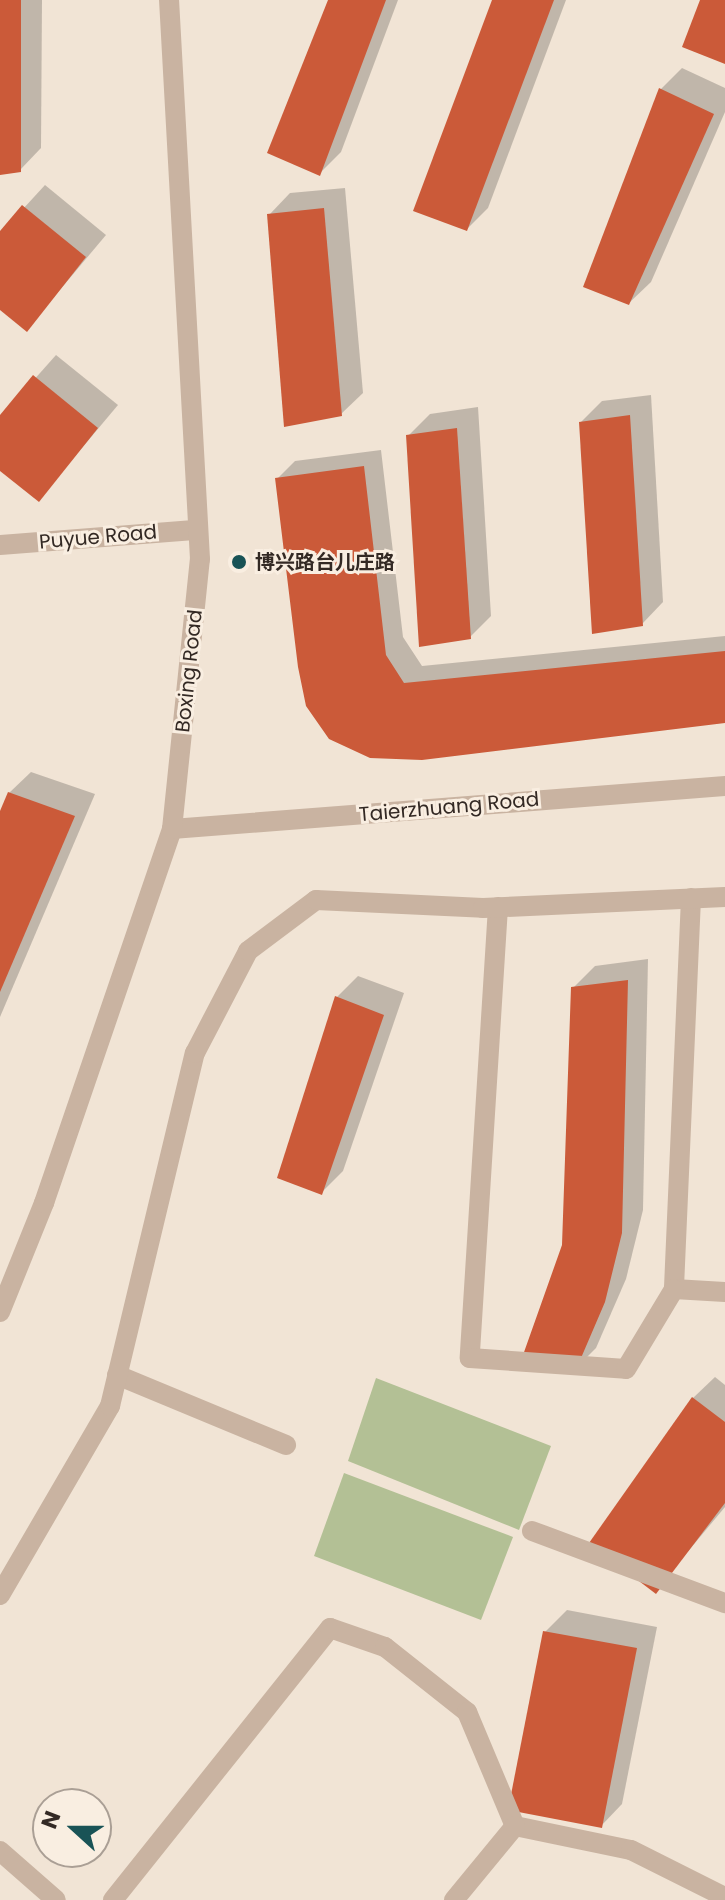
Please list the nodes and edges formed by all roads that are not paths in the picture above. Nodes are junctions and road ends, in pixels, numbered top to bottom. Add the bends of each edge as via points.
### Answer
1 (169, 0) edge
2 (197, 530) junction
3 (0, 545) edge
4 (725, 786) edge
5 (172, 829) junction
6 (725, 897) edge
7 (691, 898) junction
8 (498, 907) junction
9 (674, 1289) junction
10 (725, 1292) edge
11 (0, 1312) edge
12 (117, 1375) junction
13 (286, 1445) dead end
14 (532, 1531) dead end
15 (0, 1595) edge
16 (725, 1603) edge
17 (515, 1826) junction
18 (0, 1851) edge
19 (725, 1897) edge
20 (56, 1900) edge
21 (113, 1900) edge
22 (454, 1900) edge

1 - 2 street, Boxing Road
2 - 3 street, Puyue Road
2 - 5 street, Boxing Road via 200,559
4 - 5 street, Taierzhuang Road
5 - 11 street, Boxing Road via 44,1203
6 - 7 street
7 - 8 street
7 - 9 street
8 - 9 street via 470,1358 626,1369
8 - 12 street via 316,900 248,951 195,1053
9 - 10 street
12 - 13 street
12 - 15 street via 110,1406
14 - 16 street
17 - 19 street via 631,1850
17 - 21 street via 467,1712 385,1647 330,1628
17 - 22 street
18 - 20 street

